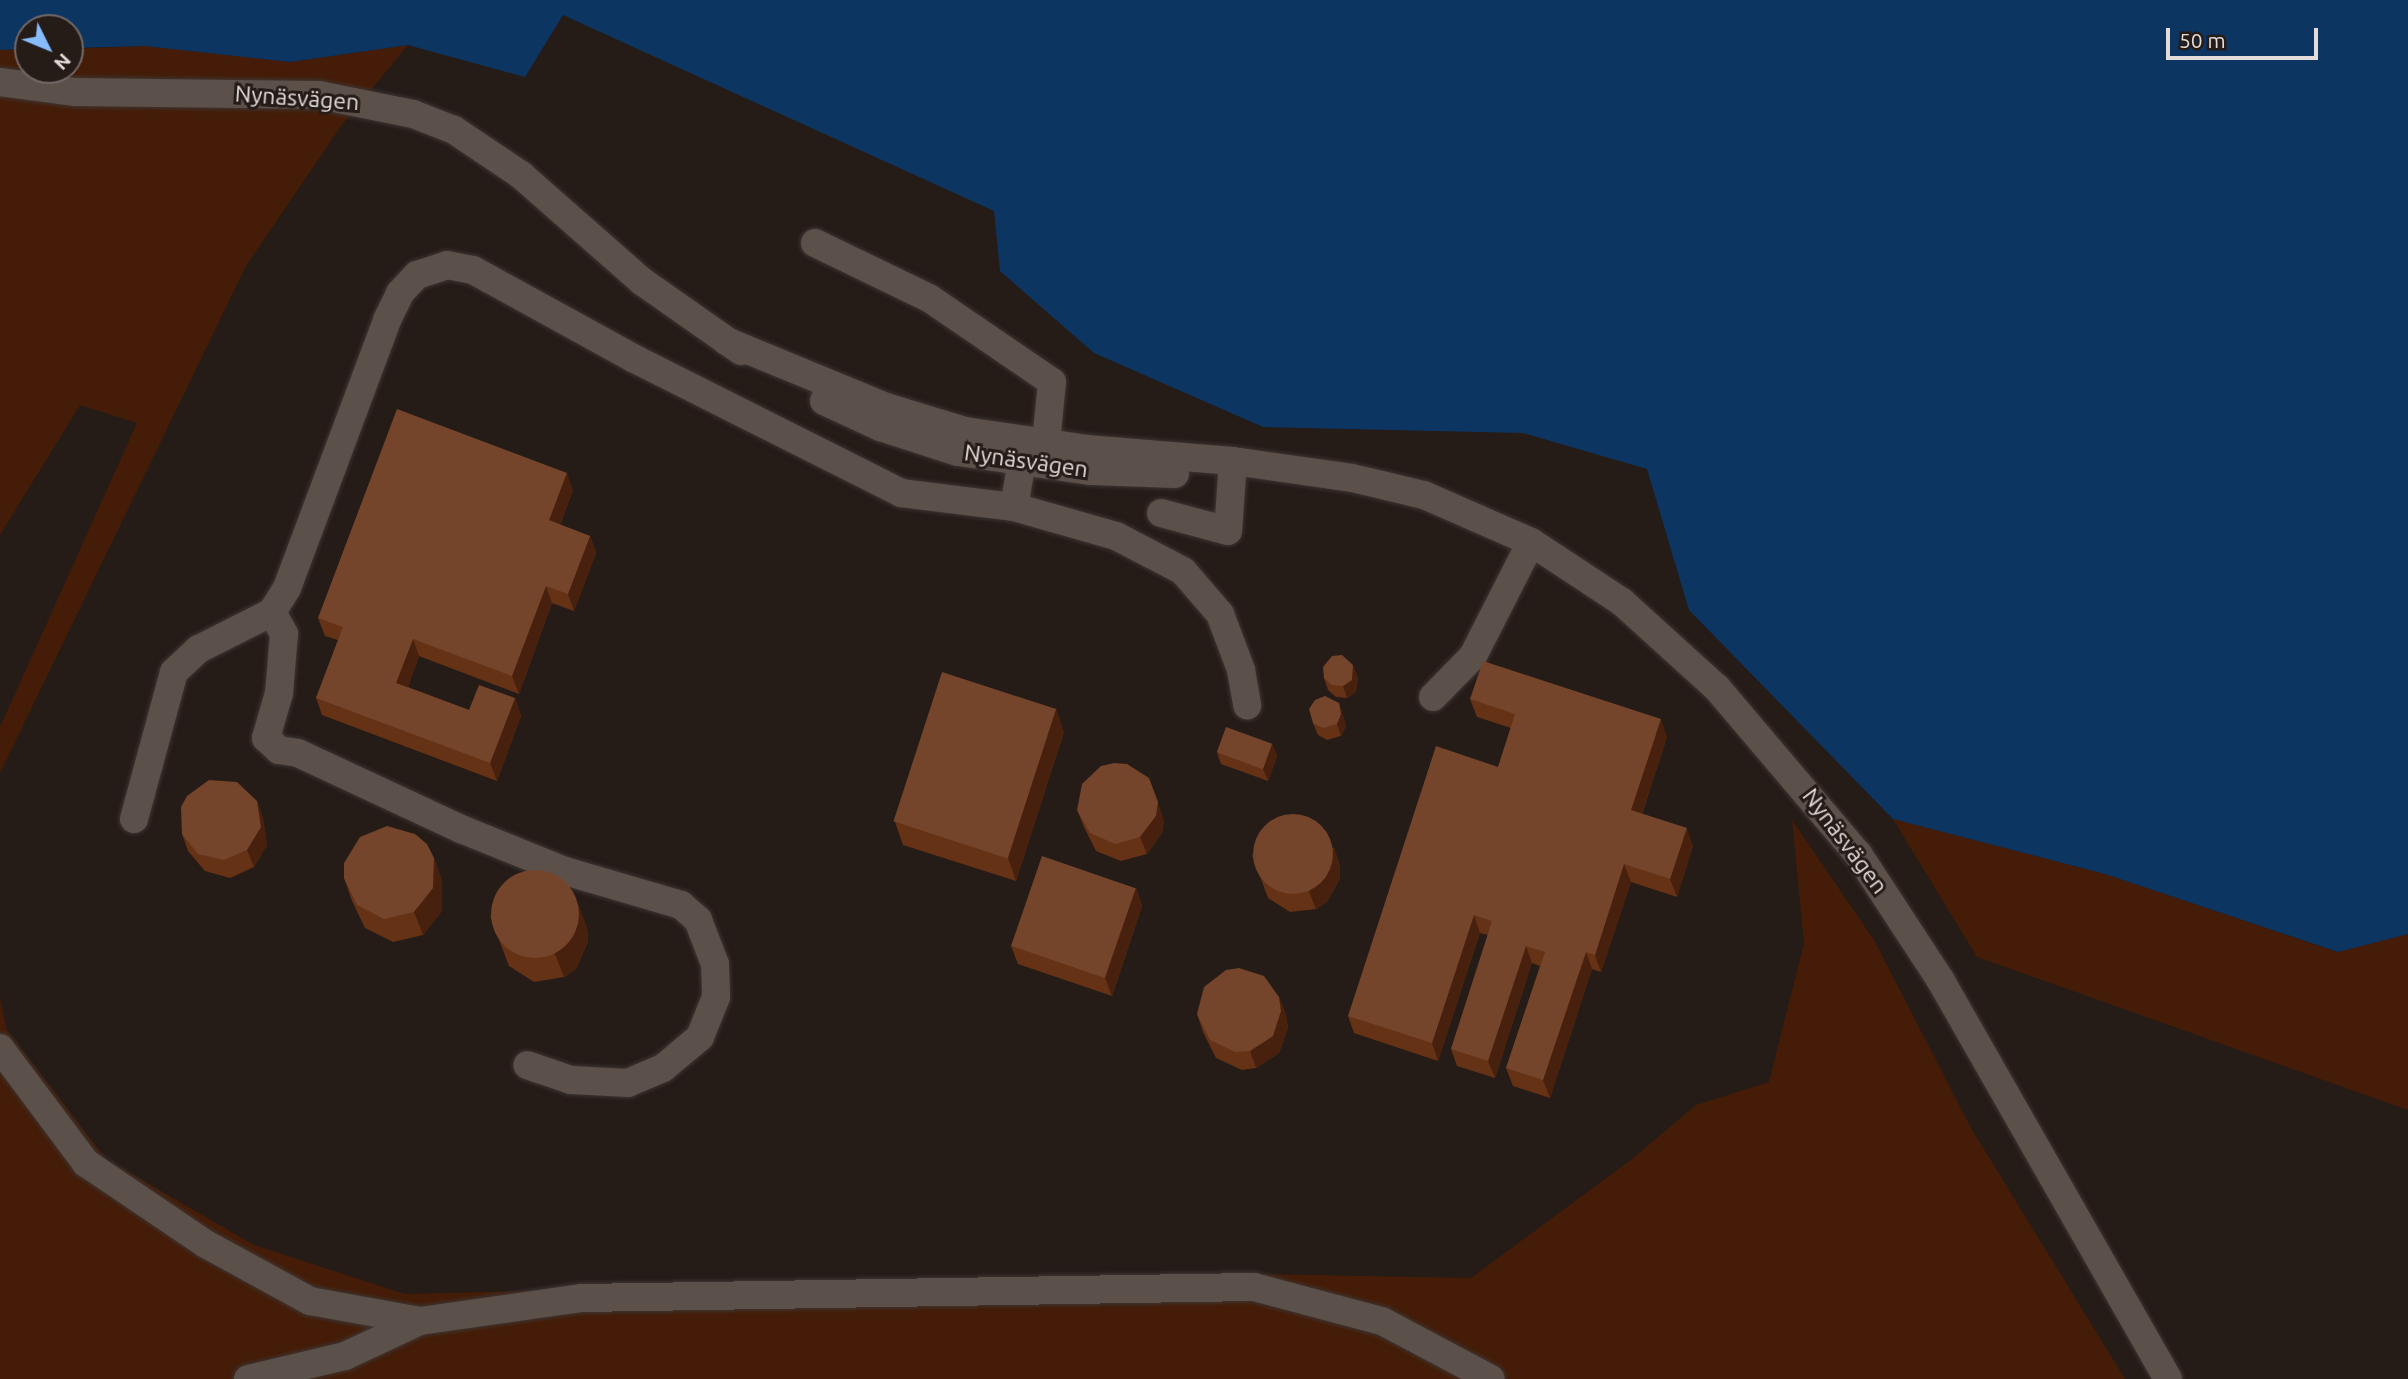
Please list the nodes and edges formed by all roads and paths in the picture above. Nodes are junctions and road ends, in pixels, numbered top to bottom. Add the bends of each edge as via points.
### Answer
1 (0, 82) edge
2 (815, 243) dead end
3 (1034, 453) junction
4 (1233, 468) junction
5 (1014, 508) junction
6 (1161, 513) dead end
7 (1531, 542) junction
8 (272, 612) junction
9 (1433, 697) dead end
10 (1247, 705) dead end
11 (134, 819) dead end
12 (0, 1048) edge
13 (527, 1065) dead end
14 (420, 1321) junction
15 (248, 1379) edge
16 (1491, 1379) edge
17 (2168, 1379) edge

1 - 3 street, Nynäsvägen via 75,92 319,95 413,114 454,130 521,175 643,282 796,388 880,427 958,452
2 - 3 street via 929,298 1052,382
3 - 4 street, Nynäsvägen
3 - 5 street
4 - 6 street via 1227,531
4 - 7 street, Nynäsvägen via 1353,478 1424,495
5 - 8 street via 901,493 635,359 497,281 447,265 417,275 400,293 295,573
5 - 10 street via 1116,536 1183,571 1220,614 1241,670
7 - 9 street via 1473,656
7 - 17 street, Nynäsvägen via 1622,602 1708,680 1858,854 1941,981
8 - 11 street via 199,649 174,672
8 - 13 street via 284,634 279,693 266,738 279,750 298,752 461,829 565,871 681,905 698,920 715,964 716,997 700,1037 663,1068 628,1083 571,1080
12 - 14 street via 86,1163 204,1243 310,1301
14 - 15 street via 345,1356
14 - 16 street via 582,1298 1254,1287 1382,1321

